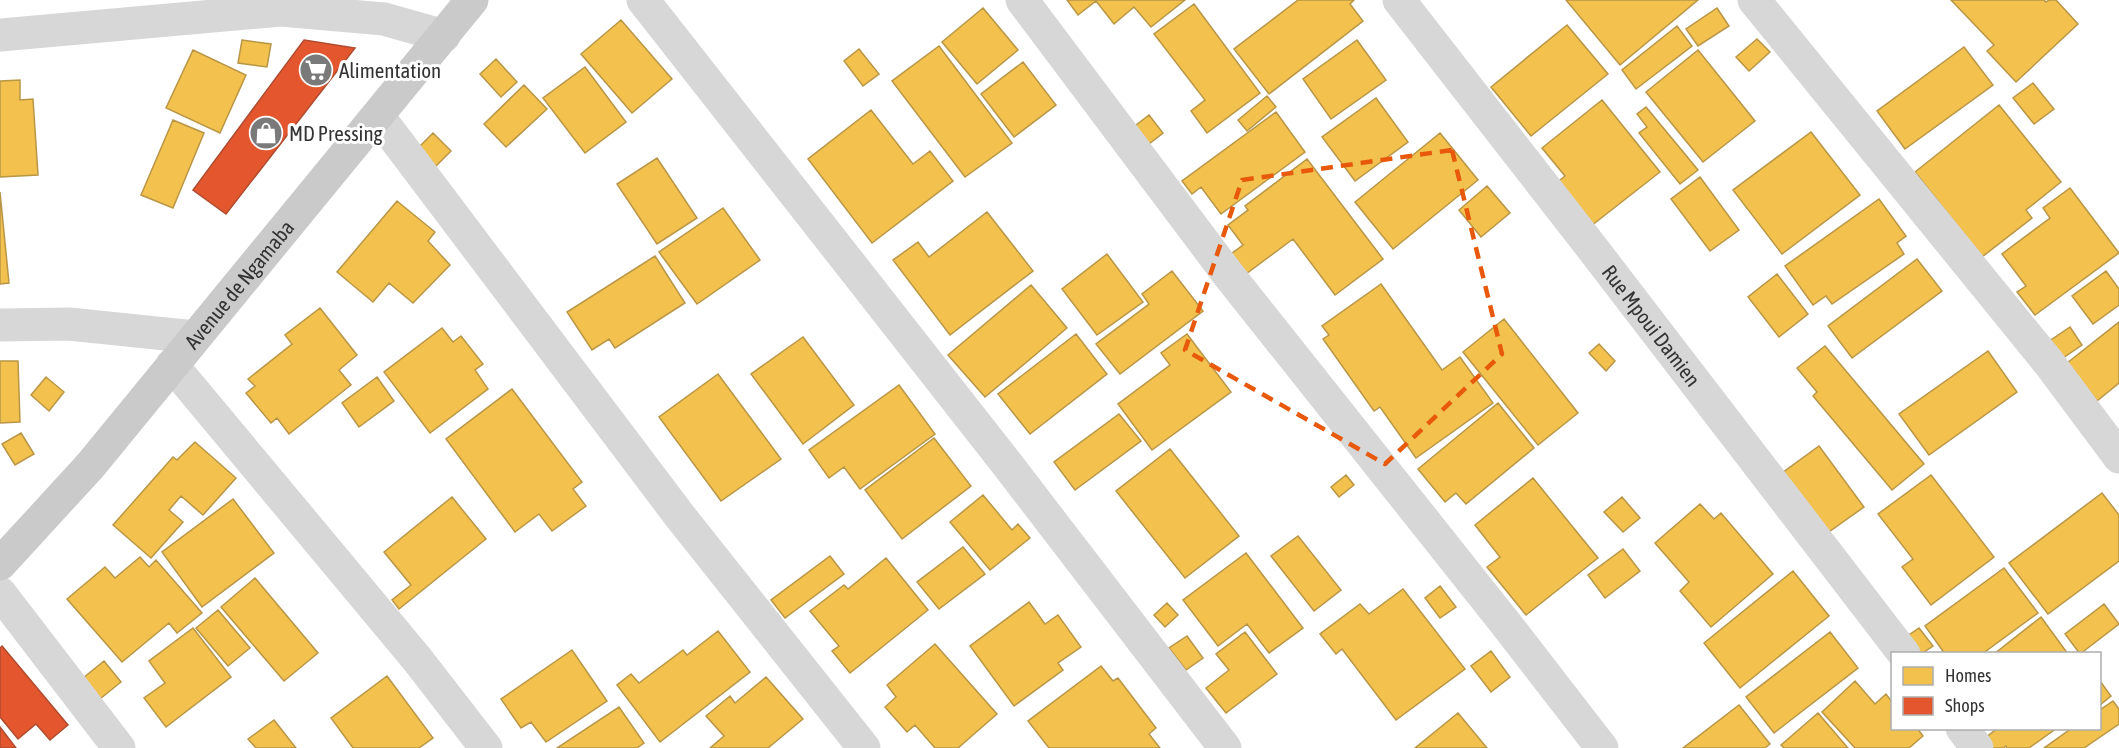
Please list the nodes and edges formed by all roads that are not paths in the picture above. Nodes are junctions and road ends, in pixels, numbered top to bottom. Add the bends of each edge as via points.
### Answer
1 (472, 0) edge
2 (643, 0) edge
3 (1022, 0) edge
4 (1399, 0) edge
5 (1754, 0) edge
6 (0, 35) edge
7 (444, 36) junction
8 (378, 116) junction
9 (0, 325) edge
10 (195, 337) junction
11 (172, 366) junction
12 (2119, 457) edge
13 (0, 564) edge
14 (0, 593) edge
15 (1902, 652) edge
16 (1963, 730) edge
17 (119, 748) edge
18 (486, 748) edge
19 (864, 748) edge
20 (1225, 748) edge
21 (1602, 748) edge
22 (1977, 748) edge

1 - 7 main road, Avenue de Ngamaba
2 - 20 street
3 - 21 street via 1227,273
4 - 15 street, Rue Mpoui Damien
5 - 12 street via 2049,363
6 - 7 street via 281,10 384,19
7 - 8 main road, Avenue de Ngamaba
8 - 10 main road, Avenue de Ngamaba
8 - 19 street via 679,515
9 - 10 street via 69,324
10 - 11 main road, Avenue de Ngamaba
11 - 13 main road, Avenue de Ngamaba via 90,466
11 - 18 street via 417,659
14 - 17 street
16 - 22 street

